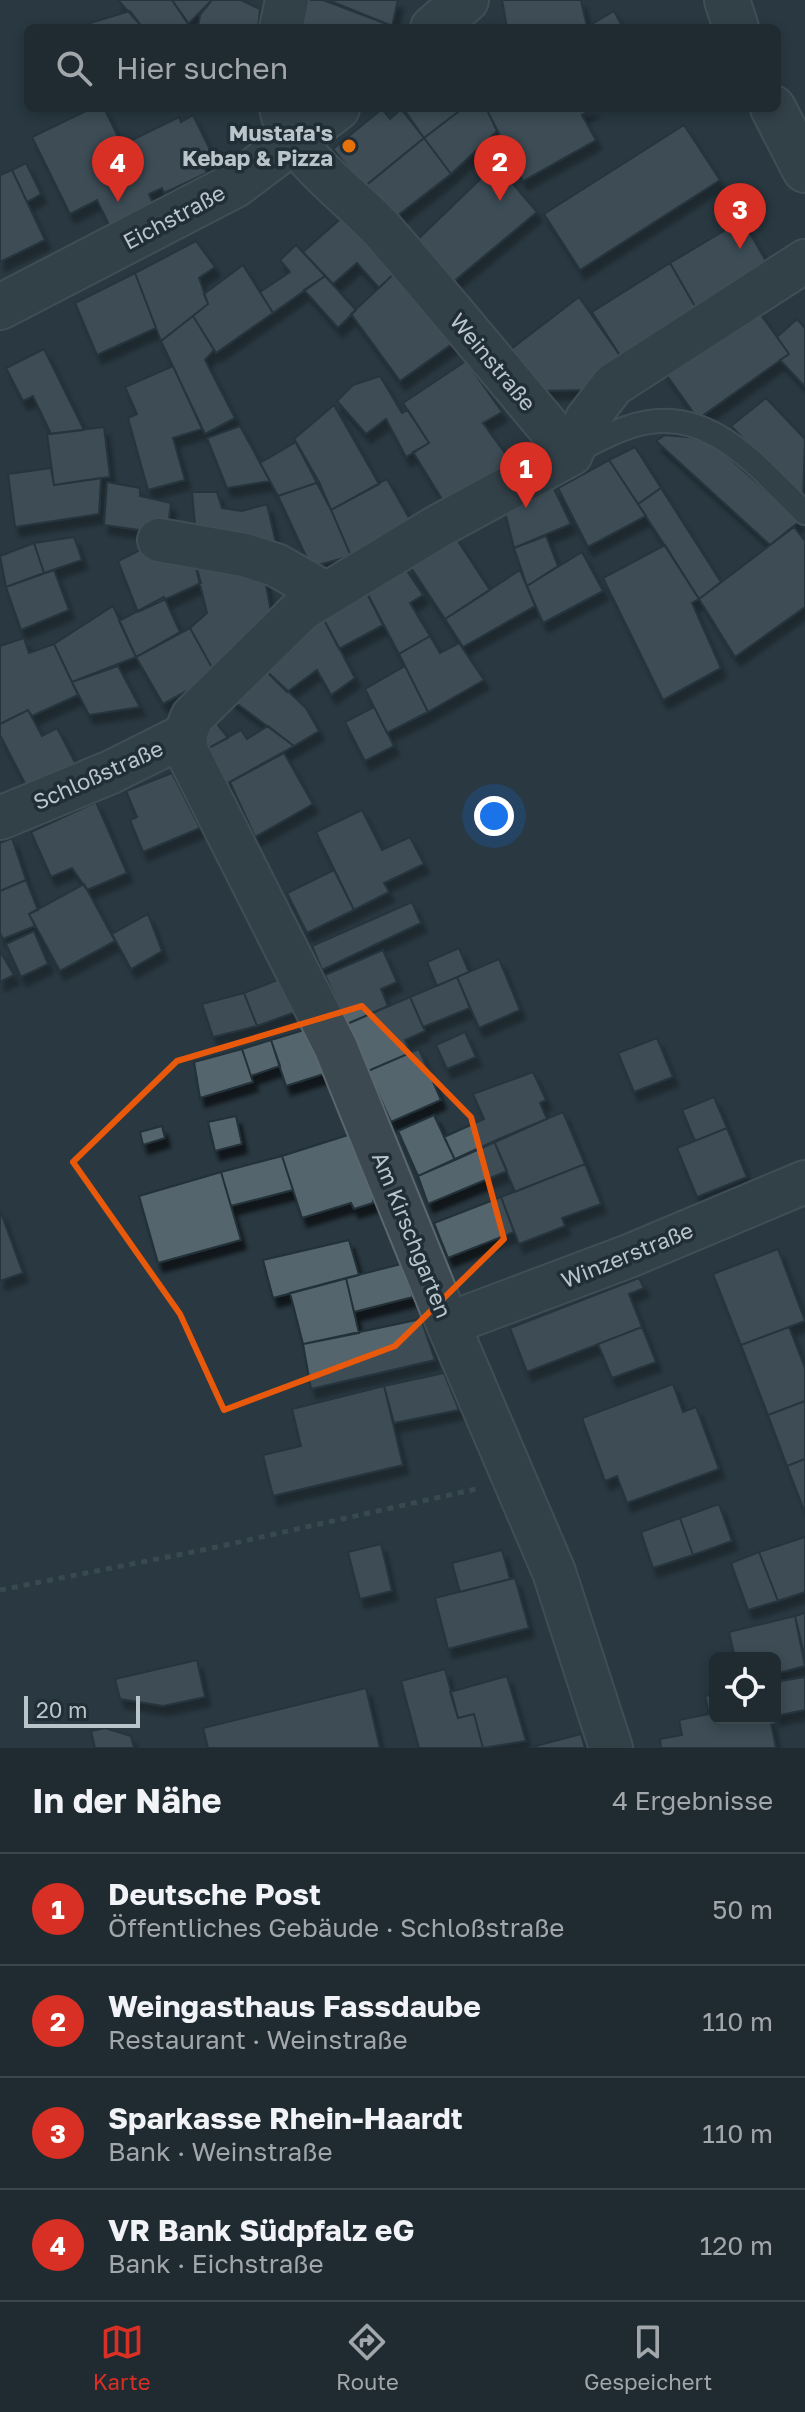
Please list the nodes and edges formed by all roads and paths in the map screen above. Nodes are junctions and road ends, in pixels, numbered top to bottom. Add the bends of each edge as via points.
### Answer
1 (287, 0) edge
2 (466, 0) edge
3 (727, 0) edge
4 (282, 24) edge
5 (438, 24) edge
6 (735, 24) edge
7 (325, 112) edge
8 (775, 112) edge
9 (288, 125) edge
10 (805, 170) edge
11 (805, 261) edge
12 (0, 307) edge
13 (571, 454) junction
14 (805, 513) edge
15 (159, 540) dead end
16 (327, 594) junction
17 (185, 735) junction
18 (0, 818) edge
19 (805, 1182) edge
20 (448, 1324) junction
21 (515, 1480) junction
22 (0, 1589) edge
23 (611, 1748) edge

1 - 4 street
2 - 5 street
3 - 6 street
7 - 9 street, Eichstraße
8 - 10 street
9 - 12 street, Eichstraße via 235,185
9 - 13 street, Weinstraße
11 - 13 street via 613,385 587,419
13 - 14 lane via 631,426 658,422 715,431
13 - 16 street, Schloßstraße
15 - 16 street via 276,565
16 - 17 street, Schloßstraße via 302,609 255,652 192,717
17 - 18 street, Schloßstraße
17 - 20 street, Am Kirschgarten via 187,752 336,1048
19 - 20 street, Winzerstraße
20 - 21 street, Am Kirschgarten
21 - 22 path
21 - 23 street, Am Kirschgarten via 554,1572

